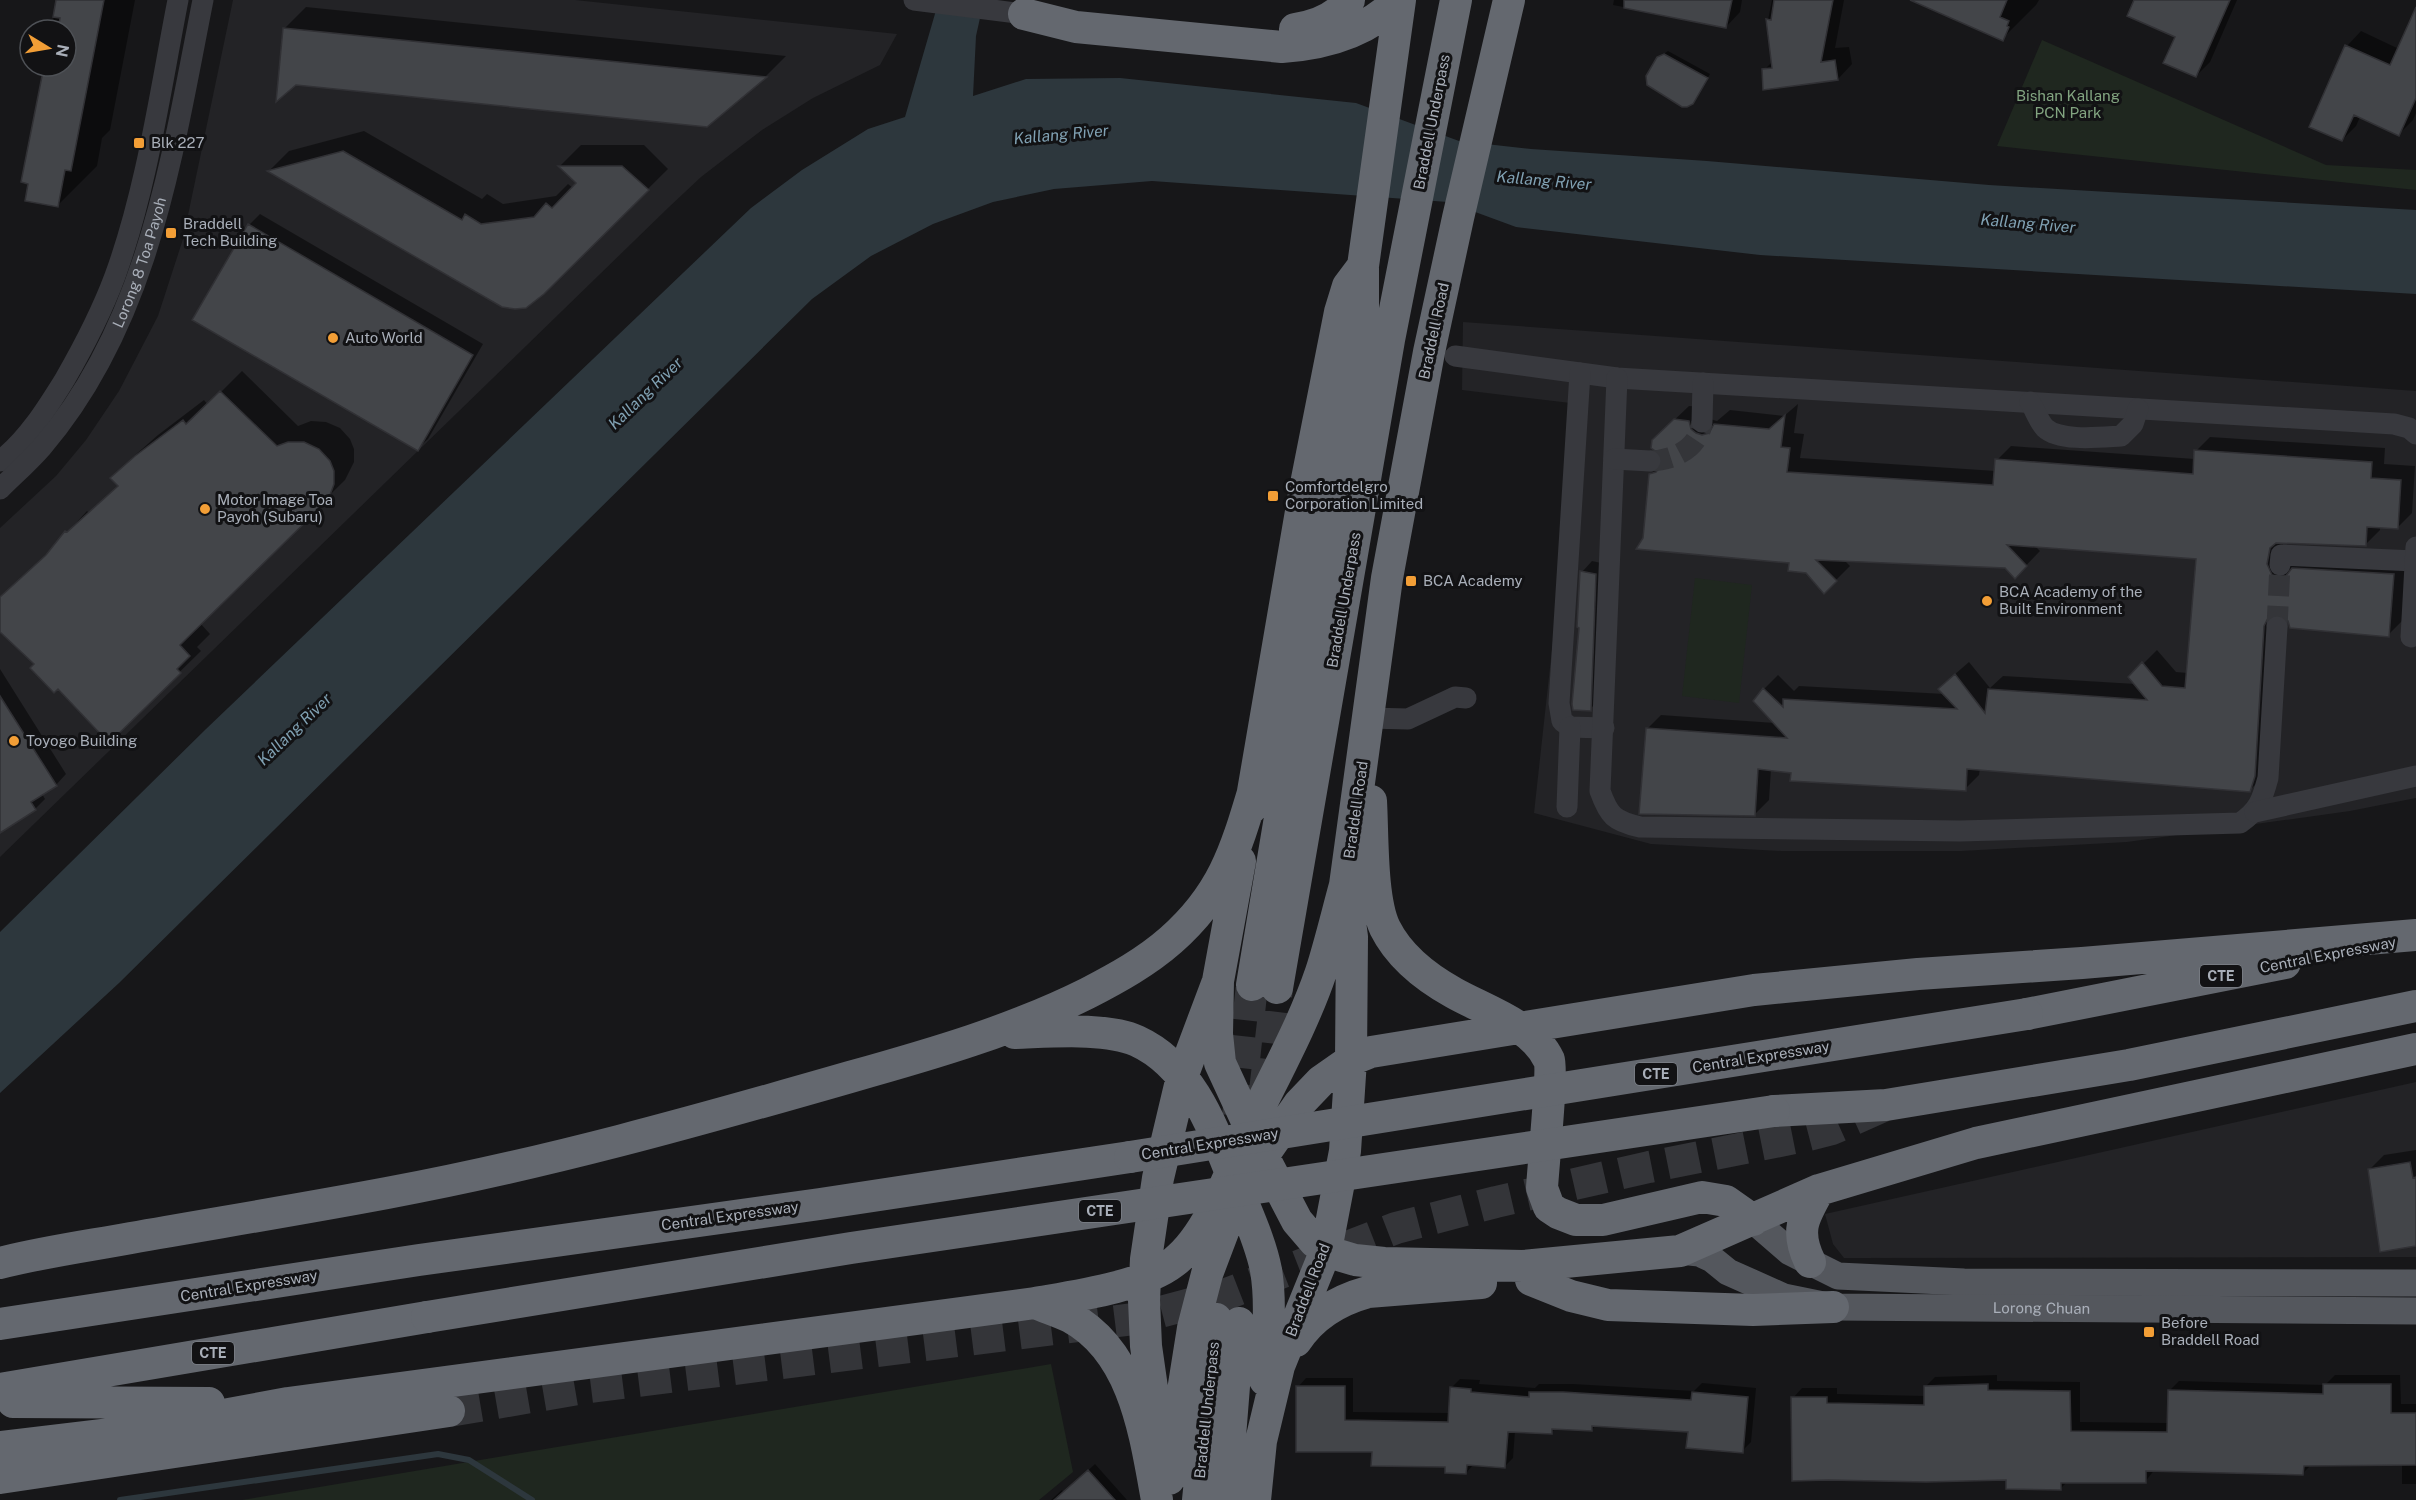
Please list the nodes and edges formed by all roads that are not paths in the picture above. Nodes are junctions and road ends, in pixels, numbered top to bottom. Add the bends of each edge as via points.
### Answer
1 (178, 0) edge
2 (203, 0) edge
3 (914, 0) edge
4 (1348, 0) edge
5 (1399, 0) edge
6 (1456, 0) edge
7 (1509, 0) edge
8 (1015, 13) joint
9 (1201, 39) junction
10 (1363, 266) junction
11 (108, 294) junction
12 (129, 303) junction
13 (1455, 356) dead end
14 (1580, 373) junction
15 (1617, 378) junction
16 (1703, 383) junction
17 (2030, 402) junction
18 (2138, 409) junction
19 (1702, 422) tunnel mouth
20 (2416, 434) edge
21 (1614, 459) junction
22 (1650, 460) tunnel mouth
23 (0, 461) edge
24 (0, 489) edge
25 (2416, 554) edge
26 (2280, 565) dead end
27 (2277, 627) tunnel mouth
28 (2411, 637) dead end
29 (1466, 698) dead end
30 (1570, 727) junction
31 (1604, 728) junction
32 (1366, 731) junction
33 (2416, 776) edge
34 (1254, 789) junction
35 (1567, 807) dead end
36 (2255, 812) junction
37 (1346, 885) junction
38 (2416, 936) edge
39 (1218, 981) junction
40 (2416, 1006) edge
41 (1518, 1027) junction
42 (996, 1034) junction
43 (2416, 1049) edge
44 (1351, 1060) junction
45 (1182, 1077) junction
46 (1250, 1128) junction
47 (1263, 1156) junction
48 (1234, 1182) junction
49 (1819, 1190) junction
50 (1753, 1220) junction
51 (1326, 1250) junction
52 (1680, 1251) junction
53 (7, 1259) edge
54 (1810, 1262) junction
55 (1266, 1270) junction
56 (1207, 1274) junction
57 (1144, 1278) junction
58 (1531, 1280) junction
59 (2416, 1283) edge
60 (1035, 1303) junction
61 (1833, 1307) junction
62 (102, 1308) junction
63 (0, 1310) edge
64 (2416, 1311) edge
65 (0, 1324) edge
66 (1279, 1366) junction
67 (0, 1389) edge
68 (0, 1402) edge
69 (288, 1403) junction
70 (449, 1411) tunnel mouth
71 (1261, 1441) junction
72 (0, 1447) edge
73 (0, 1478) edge
74 (1164, 1493) edge
75 (1198, 1500) edge
76 (1225, 1500) edge
77 (1256, 1500) edge

1 - 11 street, Lorong 8 Toa Payoh via 144,176
2 - 12 street, Lorong 8 Toa Payoh via 171,161
3 - 8 street
4 - 9 highway via 1344,7 1309,27
5 - 9 highway via 1377,20 1357,31 1314,44 1274,46
5 - 10 highway
6 - 10 highway, Braddell Underpass via 1265,987 1363,321
7 - 32 highway, Braddell Road via 1458,218 1393,537
8 - 9 highway via 1076,27
10 - 34 highway via 1348,286 1340,312 1304,494
11 - 12 street
11 - 23 street, Lorong 8 Toa Payoh via 44,414
12 - 24 street, Lorong 8 Toa Payoh via 97,369 73,405 42,447
13 - 14 street
14 - 15 street
14 - 30 street via 1559,704 1562,721
15 - 16 street
15 - 21 street
16 - 17 street
16 - 19 street
17 - 18 street
17 - 18 street via 2045,428 2058,435 2097,438 2121,436 2133,424
18 - 20 street via 2394,424
21 - 22 street
21 - 31 street
25 - 26 street via 2280,555
25 - 28 street
27 - 36 street via 2268,778
29 - 32 street via 1455,697 1408,719
30 - 31 street
30 - 35 street
31 - 36 street via 1600,791 1606,807 1620,823 1640,827 1960,831 2240,823
32 - 37 highway, Braddell Road
32 - 41 highway via 1378,900 1385,928 1418,969 1453,993
33 - 36 street
34 - 39 highway
34 - 42 highway via 1237,848 1219,884 1197,915 1170,941 1100,987
37 - 44 highway, Braddell Road via 1352,937
37 - 46 highway via 1320,973
38 - 41 highway via 1754,990
38 - 62 highway, Central Expressway / CTE, bridge via 2027,1014 1073,1166
39 - 45 highway
39 - 46 highway via 1220,1063
40 - 67 highway, CTE, bridge via 2129,1065 1886,1105 1762,1113 863,1246
41 - 44 highway via 1371,1052
41 - 50 highway via 1536,1041 1550,1062 1542,1188 1549,1207 1576,1220 1603,1220 1702,1197 1726,1202
42 - 45 highway via 1084,1032 1135,1040 1166,1059
42 - 53 highway via 580,1152 390,1193
43 - 49 highway via 1976,1143
44 - 47 highway via 1321,1081 1299,1104
44 - 51 highway, Braddell Road via 1345,1150
45 - 48 highway via 1201,1105
45 - 57 highway via 1158,1178
46 - 47 highway
46 - 48 highway
47 - 48 highway
47 - 51 highway via 1302,1228
48 - 55 highway
48 - 56 highway
48 - 57 highway via 1186,1251 1173,1263
49 - 50 highway
49 - 54 highway via 1801,1229 1802,1246
50 - 52 highway
50 - 54 main road, Lorong Chuan via 1790,1251
51 - 52 highway via 1354,1260 1384,1263 1522,1266
51 - 66 highway, Braddell Road
52 - 58 highway via 1675,1259 1663,1262
52 - 61 main road, Lorong Chuan via 1712,1258 1728,1272 1784,1297
54 - 59 main road, Lorong Chuan via 1838,1276 1890,1279
55 - 56 highway via 1249,1262 1231,1262
55 - 71 highway via 1268,1309
56 - 74 highway via 1193,1328
57 - 60 highway
57 - 74 highway via 1146,1346 1167,1453
58 - 61 highway via 1608,1305 1753,1310
58 - 66 highway via 1354,1296 1309,1325
60 - 69 highway
60 - 74 highway via 1082,1326 1121,1368
61 - 64 main road, Lorong Chuan
62 - 63 highway
62 - 65 highway, Central Expressway / CTE
66 - 71 highway, Braddell Road
68 - 69 highway
69 - 72 highway via 136,1431
70 - 73 highway
71 - 77 highway, Braddell Road
75 - 76 highway, Braddell Underpass via 1227,1321

